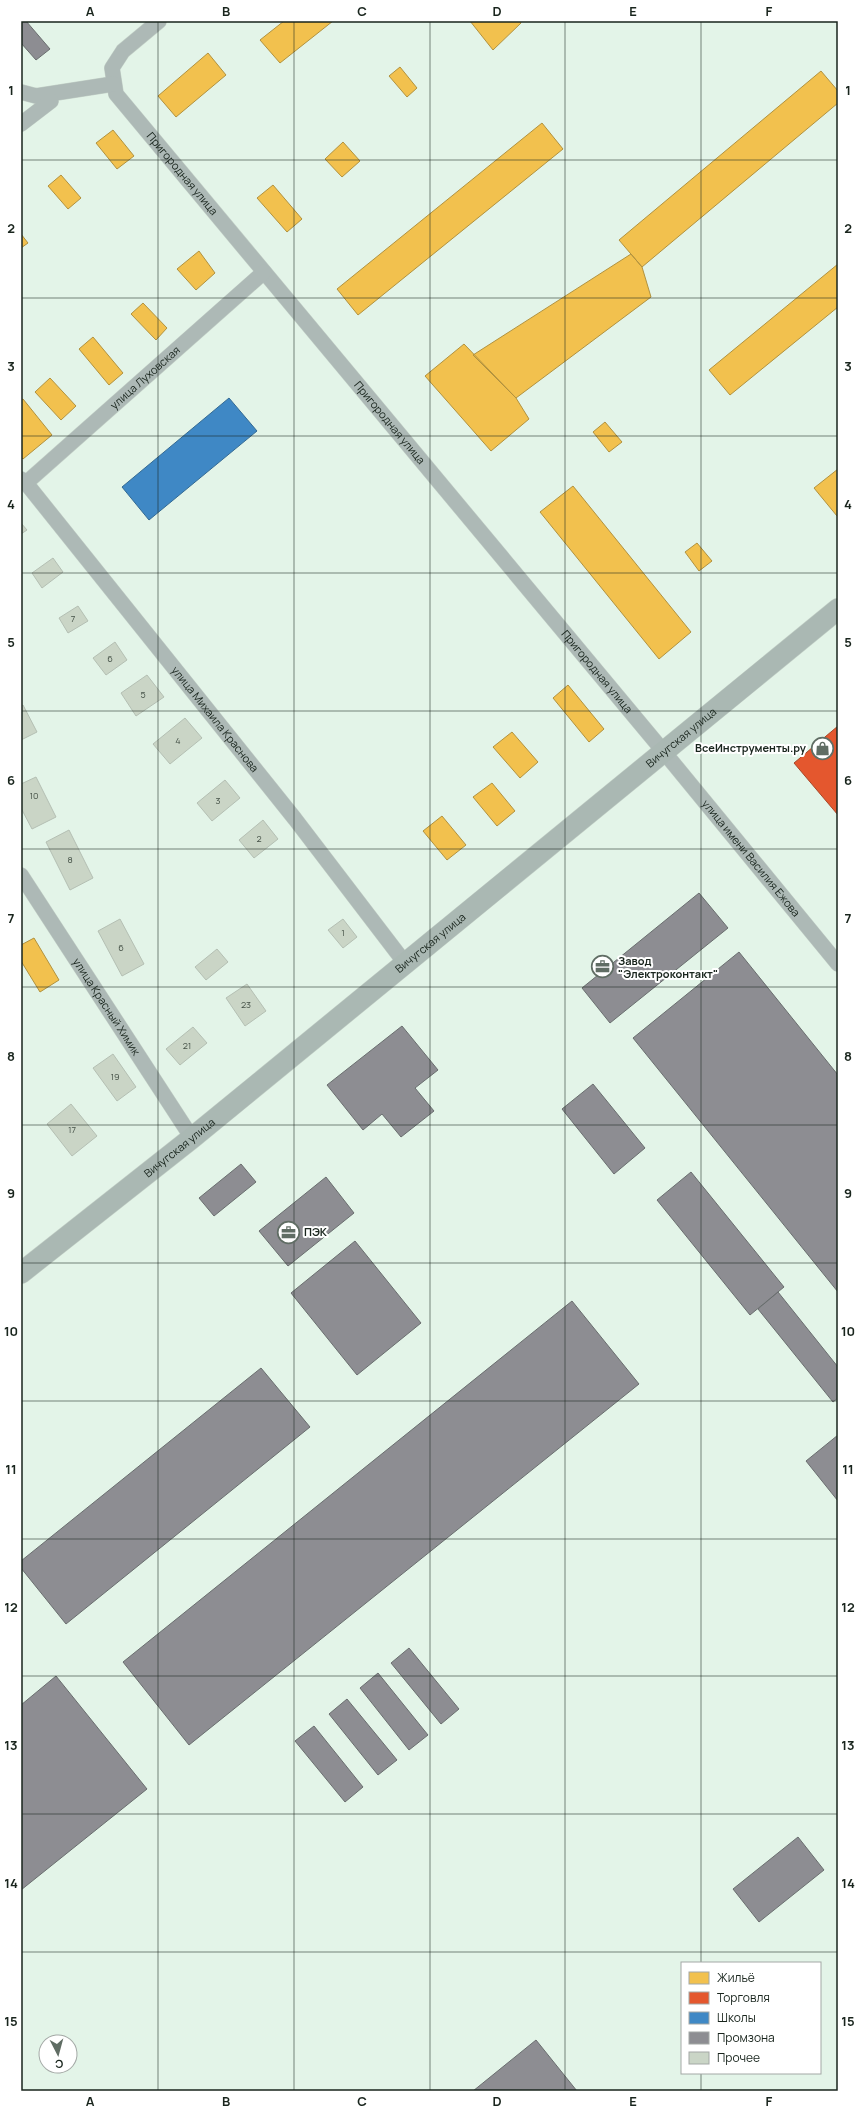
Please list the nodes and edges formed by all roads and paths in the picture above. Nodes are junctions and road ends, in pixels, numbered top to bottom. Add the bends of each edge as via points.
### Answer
1 (159, 21) edge
2 (115, 89) junction
3 (21, 92) edge
4 (51, 101) dead end
5 (21, 124) edge
6 (264, 272) junction
7 (24, 481) edge
8 (838, 609) edge
9 (664, 752) junction
10 (21, 876) edge
11 (405, 963) junction
12 (838, 964) edge
13 (192, 1138) junction
14 (21, 1273) edge

1 - 2 street via 124,51 112,68
2 - 3 street via 36,96
2 - 6 street, Пригородная улица
4 - 5 street
6 - 7 street, улица Луховская
6 - 9 street, Пригородная улица
7 - 11 street, улица Михаила Краснова via 295,820
8 - 9 main road, Вичугская улица
9 - 11 main road, Вичугская улица
9 - 12 street, улица имени Василия Ежова
10 - 13 street, улица Красный Химик
11 - 13 main road, Вичугская улица
13 - 14 main road, Вичугская улица

